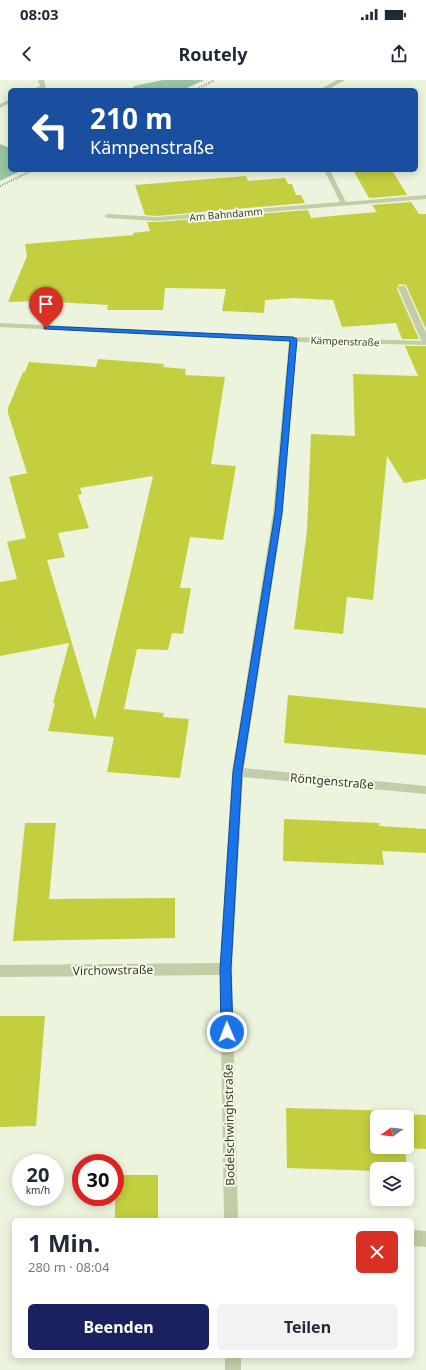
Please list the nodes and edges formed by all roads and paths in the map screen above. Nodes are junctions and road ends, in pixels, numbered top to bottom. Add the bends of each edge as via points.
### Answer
1 (42, 80) edge
2 (342, 80) edge
3 (39, 88) edge
4 (326, 88) edge
5 (328, 172) edge
6 (426, 196) edge
7 (344, 204) junction
8 (108, 216) dead end
9 (402, 288) dead end
10 (0, 325) edge
11 (293, 339) junction
12 (426, 343) edge
13 (238, 772) junction
14 (426, 790) edge
15 (226, 969) junction
16 (0, 971) edge
17 (231, 1218) edge
18 (414, 1238) edge
19 (426, 1239) edge
20 (232, 1358) edge
21 (233, 1370) edge

1 - 3 street via 43,86
2 - 4 street
5 - 7 street
6 - 7 street, Am Bahndamm
7 - 8 street, Am Bahndamm via 157,219
9 - 12 street
10 - 11 street, Kämpenstraße
11 - 12 street, Kämpenstraße
11 - 13 street, Bodelschwinghstraße via 278,513
13 - 14 street, Röntgenstraße
13 - 15 street, Bodelschwinghstraße
15 - 16 street, Virchowstraße
15 - 17 street, Bodelschwinghstraße
18 - 19 street
20 - 21 street

